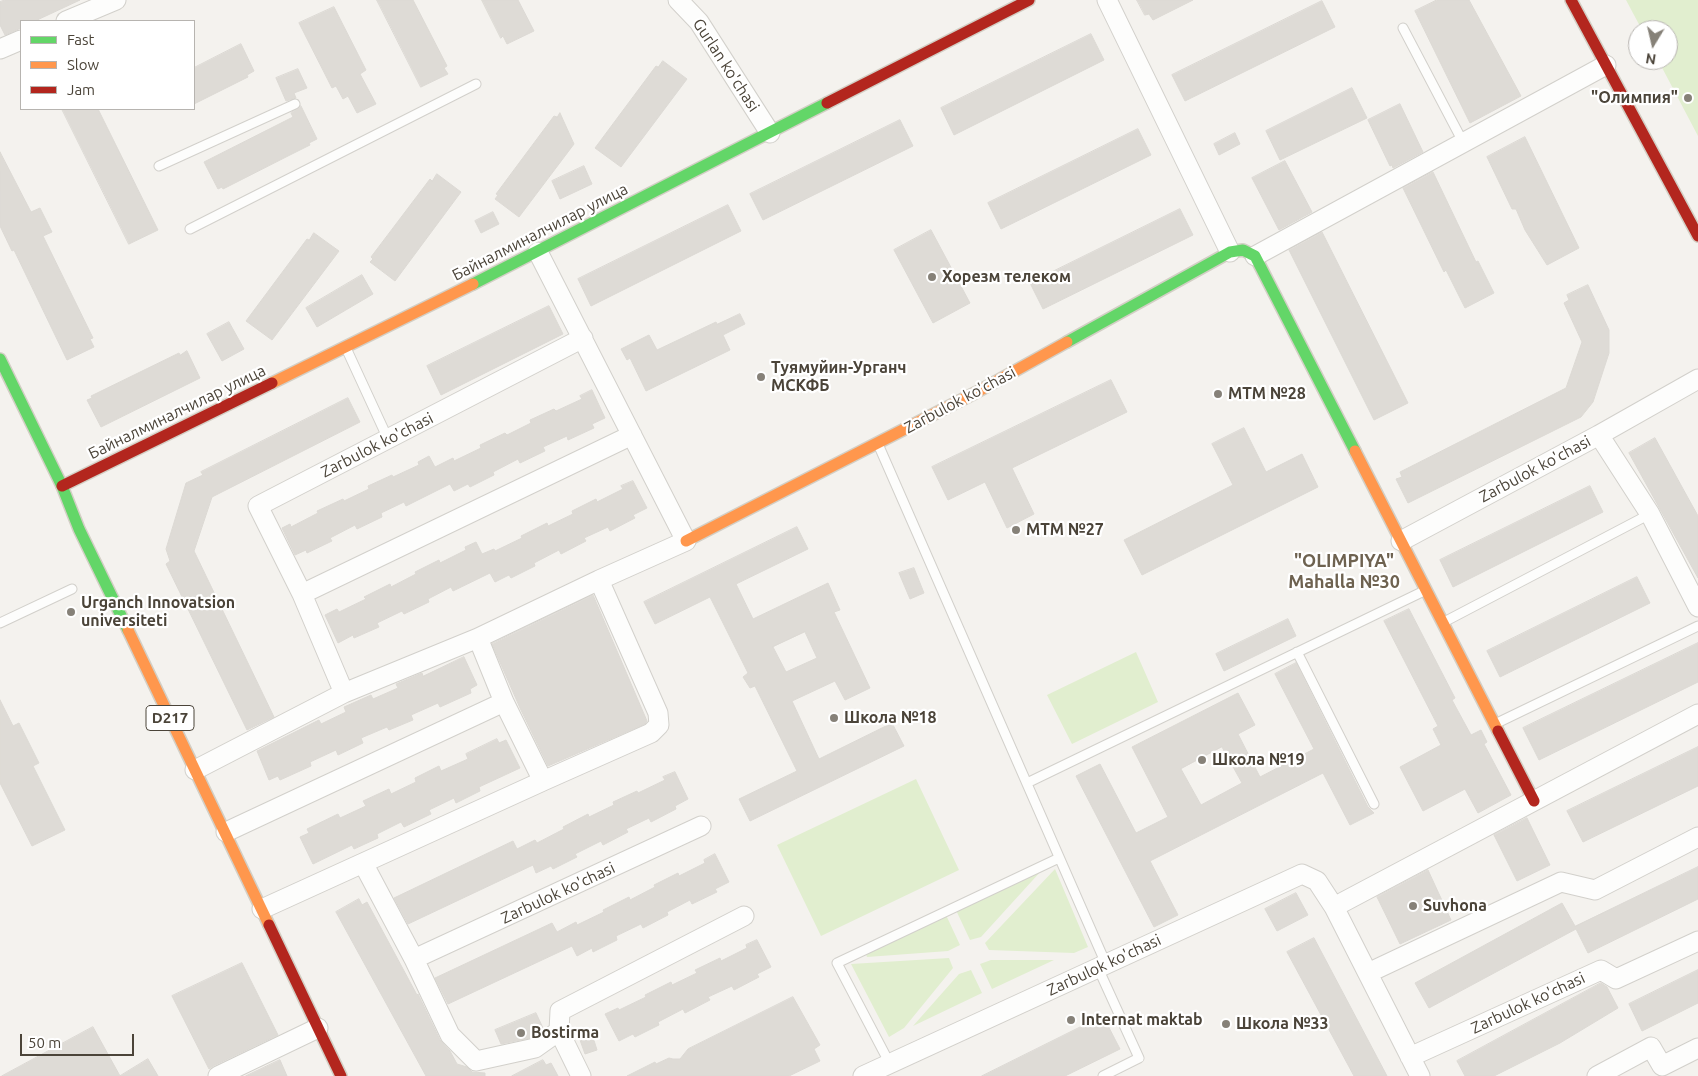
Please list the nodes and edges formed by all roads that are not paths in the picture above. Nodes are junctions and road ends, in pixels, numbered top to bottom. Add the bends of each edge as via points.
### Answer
1 (116, 0) edge
2 (678, 0) edge
3 (1029, 0) edge
4 (1106, 0) edge
5 (1571, 0) edge
6 (68, 20) edge
7 (1403, 28) dead end
8 (20, 40) edge
9 (0, 49) edge
10 (1606, 65) junction
11 (476, 84) dead end
12 (295, 104) dead end
13 (770, 133) junction
14 (1464, 142) junction
15 (159, 166) dead end
16 (190, 230) dead end
17 (1698, 236) edge
18 (538, 252) junction
19 (1230, 252) junction
20 (1255, 256) junction
21 (583, 338) junction
22 (345, 347) junction
23 (0, 359) edge
24 (1698, 379) edge
25 (5, 381) edge
26 (632, 434) junction
27 (1598, 435) junction
28 (388, 439) junction
29 (878, 443) junction
30 (62, 486) junction
31 (1650, 514) junction
32 (686, 541) junction
33 (1401, 541) junction
34 (599, 580) junction
35 (72, 589) dead end
36 (1426, 590) junction
37 (302, 594) junction
38 (1698, 607) edge
39 (0, 623) edge
40 (1443, 623) junction
41 (1698, 626) edge
42 (478, 638) junction
43 (1298, 652) junction
44 (344, 693) junction
45 (504, 702) junction
46 (1698, 714) edge
47 (1494, 724) junction
48 (195, 770) junction
49 (543, 781) junction
50 (1027, 783) junction
51 (1534, 800) junction
52 (1374, 804) dead end
53 (701, 826) dead end
54 (226, 832) junction
55 (1698, 837) edge
56 (1059, 858) junction
57 (363, 863) junction
58 (1334, 907) junction
59 (262, 909) junction
60 (744, 916) dead end
61 (1698, 941) edge
62 (414, 960) junction
63 (1102, 966) junction
64 (1368, 973) junction
65 (318, 1028) junction
66 (559, 1031) junction
67 (1698, 1048) edge
68 (1410, 1056) junction
69 (886, 1069) edge
70 (218, 1076) edge
71 (341, 1076) edge
72 (581, 1076) edge
73 (863, 1076) edge
74 (1103, 1076) edge
75 (1420, 1076) edge
76 (1597, 1076) edge

1 - 6 street
2 - 13 street, Gurlan ko'chasi via 699,22
3 - 13 street, Байналминалчилар улица
4 - 19 street
5 - 10 street
7 - 14 lane
8 - 9 street
10 - 14 street
10 - 17 street
11 - 16 lane
12 - 15 lane
13 - 18 street, Байналминалчилар улица
14 - 20 street
18 - 21 street
18 - 22 street, Байналминалчилар улица
19 - 20 street via 1243,250
19 - 29 street, Zarbulok ko'chasi
20 - 33 street
21 - 26 street
21 - 28 street, Zarbulok ko'chasi
22 - 28 lane
22 - 30 street, Байналминалчилар улица
23 - 25 street, D217
24 - 27 street
25 - 30 street, D217
26 - 32 street
26 - 37 street
27 - 31 street, Zarbulok ko'chasi
27 - 33 street, Zarbulok ko'chasi
28 - 37 street, Zarbulok ko'chasi via 258,506
29 - 32 street, Zarbulok ko'chasi
29 - 50 lane
30 - 48 street, D217 via 79,529
31 - 38 street, Zarbulok ko'chasi
31 - 40 lane
32 - 34 street, Zarbulok ko'chasi
33 - 36 street
34 - 42 street, Zarbulok ko'chasi
34 - 49 street via 658,713 659,725 651,733
35 - 39 lane
36 - 40 street
36 - 43 lane
37 - 44 street, Zarbulok ko'chasi
40 - 47 street
41 - 47 lane
42 - 44 street, Zarbulok ko'chasi
42 - 45 street
43 - 50 lane
43 - 52 lane
44 - 48 street
45 - 49 street
45 - 54 street
46 - 51 street
47 - 51 street
48 - 54 street, D217
49 - 57 street
50 - 56 lane
51 - 58 street
53 - 62 street, Zarbulok ko'chasi
54 - 59 street, D217
55 - 64 street via 1595,890 1560,882
56 - 63 lane
56 - 69 lane via 837,963
57 - 59 street
57 - 62 street
58 - 63 street, Zarbulok ko'chasi via 1317,881 1302,874
58 - 64 street, Zarbulok ko'chasi
59 - 65 street, D217
60 - 66 street via 560,1011
61 - 68 street, Zarbulok ko'chasi via 1616,979 1601,970
62 - 66 street via 450,1035 476,1061 535,1048
63 - 69 street, Zarbulok ko'chasi
63 - 74 lane via 1139,1058
64 - 68 street, Zarbulok ko'chasi
65 - 70 street
65 - 71 street, D217
66 - 72 street
67 - 76 street via 1662,1066 1651,1047
68 - 75 street, Zarbulok ko'chasi
69 - 73 street, Zarbulok ko'chasi

